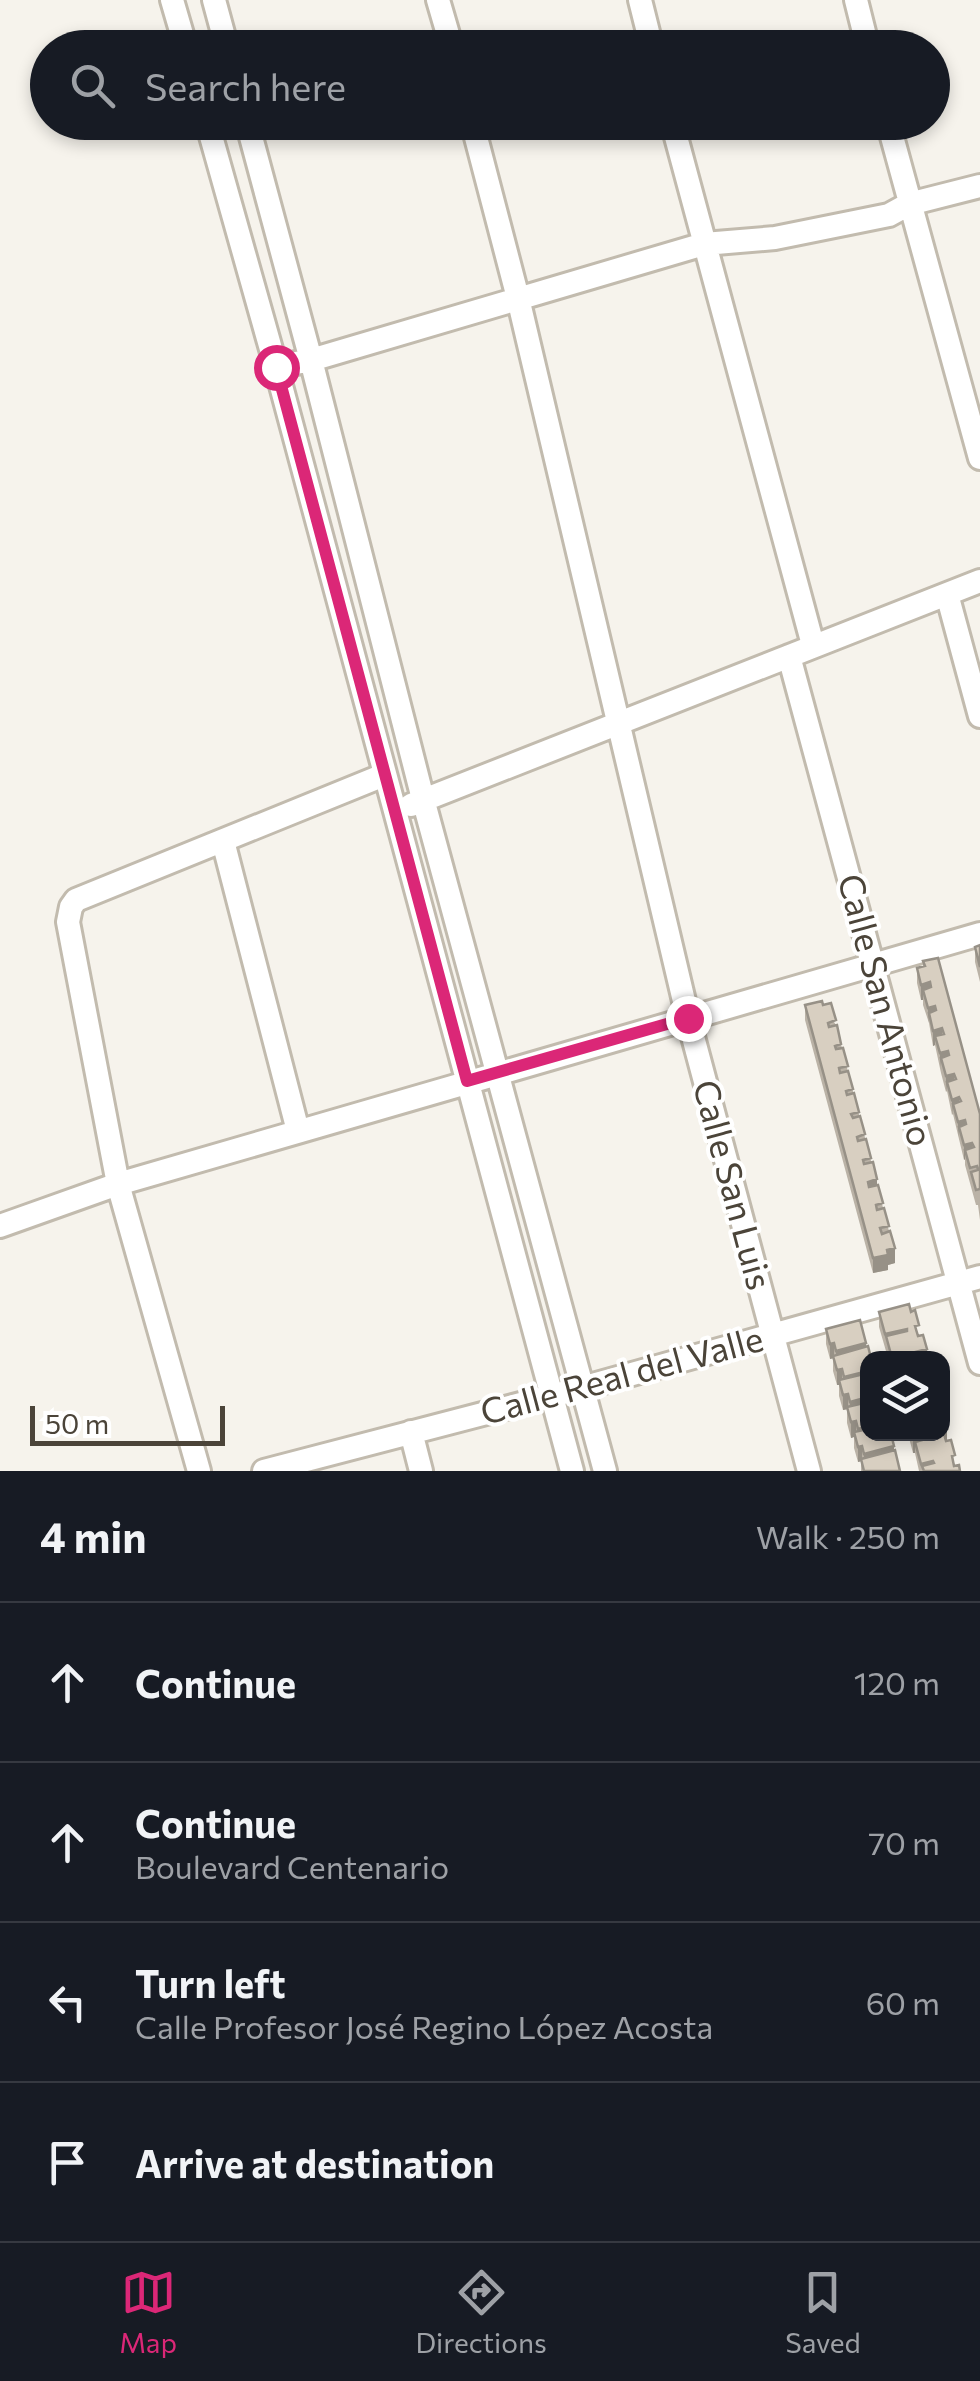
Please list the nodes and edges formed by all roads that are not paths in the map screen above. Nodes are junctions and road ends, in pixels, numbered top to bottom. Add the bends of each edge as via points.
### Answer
1 (172, 0) edge
2 (214, 0) edge
3 (438, 0) edge
4 (640, 0) edge
5 (856, 0) edge
6 (181, 30) edge
7 (222, 30) edge
8 (447, 30) edge
9 (648, 30) edge
10 (864, 30) edge
11 (212, 140) edge
12 (252, 140) edge
13 (477, 140) edge
14 (677, 140) edge
15 (893, 140) edge
16 (980, 186) edge
17 (909, 204) junction
18 (704, 244) junction
19 (518, 298) junction
20 (311, 360) junction
21 (276, 367) junction
22 (980, 458) edge
23 (980, 580) edge
24 (947, 594) junction
25 (814, 645) junction
26 (789, 656) junction
27 (980, 716) edge
28 (617, 722) junction
29 (384, 775) junction
30 (423, 798) junction
31 (395, 813) junction
32 (222, 841) junction
33 (980, 934) edge
34 (872, 964) junction
35 (688, 1018) junction
36 (497, 1072) junction
37 (467, 1081) junction
38 (298, 1131) junction
39 (118, 1184) junction
40 (0, 1226) edge
41 (969, 1280) edge
42 (773, 1335) junction
43 (980, 1363) edge
44 (582, 1388) junction
45 (552, 1396) junction
46 (411, 1432) junction
47 (200, 1471) edge
48 (264, 1471) edge
49 (421, 1471) edge
50 (572, 1471) edge
51 (605, 1471) edge
52 (809, 1471) edge

1 - 6 street
2 - 7 street
3 - 8 street
4 - 9 street
5 - 10 street
11 - 21 street
12 - 20 street
13 - 19 street, Calle San Luis
14 - 18 street
15 - 17 street
16 - 17 street
17 - 18 street via 888,215 775,238
17 - 22 street
18 - 19 street
18 - 25 street
19 - 20 street
19 - 28 street, Calle San Luis
20 - 21 street
20 - 30 street
21 - 29 street
23 - 24 street
24 - 25 street
24 - 27 street
25 - 26 street
26 - 28 street
26 - 34 street, Calle San Antonio
28 - 30 street
28 - 35 street, Calle San Luis
29 - 31 street
29 - 32 street
30 - 31 street
30 - 36 street
31 - 37 street
32 - 38 street
32 - 39 street via 76,900 68,914
33 - 34 street
34 - 35 street
34 - 41 street, Calle San Antonio
35 - 36 street
35 - 42 street, Calle San Luis
36 - 37 street
36 - 44 street
37 - 38 street
37 - 45 street
38 - 39 street
39 - 40 street
39 - 47 street
41 - 42 street, Calle Real del Valle
41 - 43 street, Calle San Antonio
42 - 44 street, Calle Real del Valle
42 - 52 street, Calle San Luis
44 - 45 street, Calle Real del Valle
44 - 51 street
45 - 46 street, Calle Real del Valle
45 - 50 street
46 - 48 street, Calle Real del Valle
46 - 49 street

